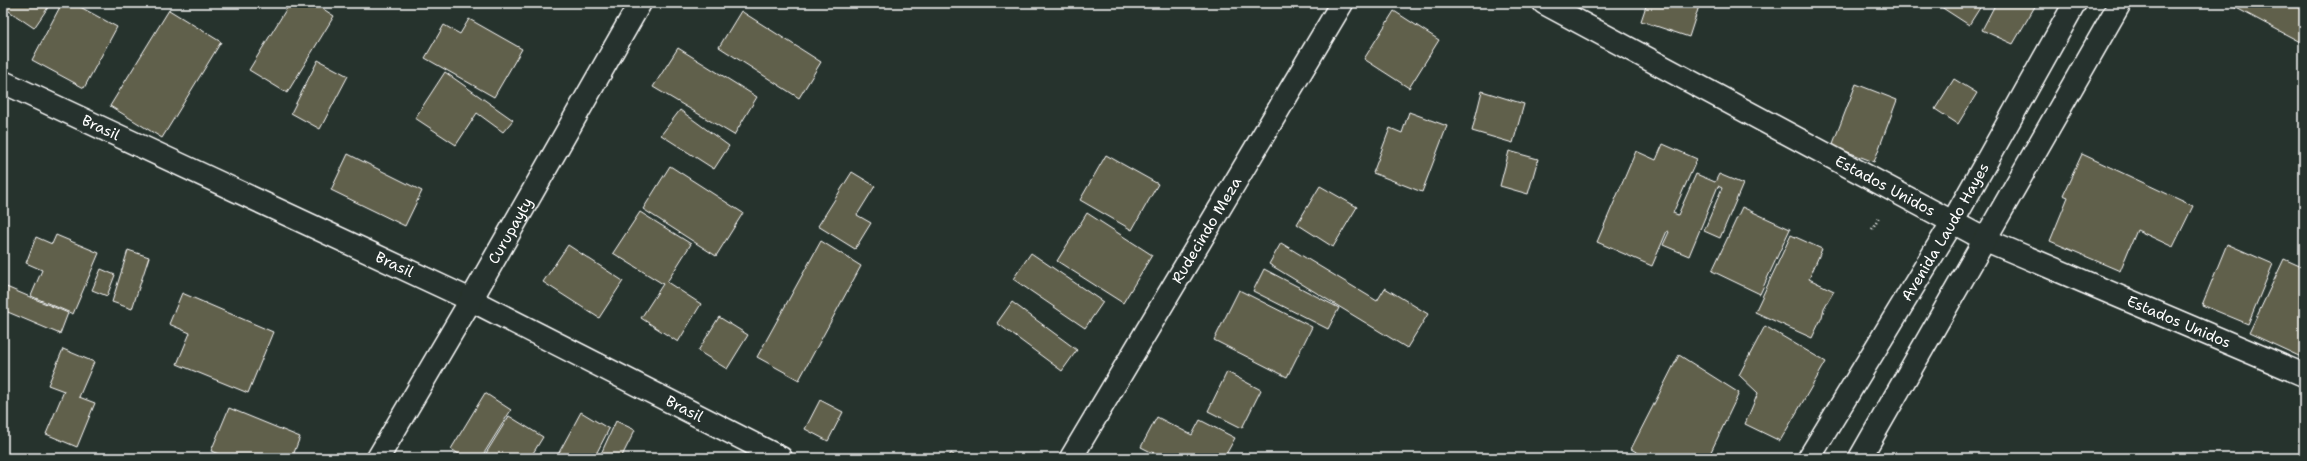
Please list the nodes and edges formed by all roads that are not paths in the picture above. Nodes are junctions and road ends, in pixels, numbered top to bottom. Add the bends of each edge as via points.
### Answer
1 (640, 3) edge
2 (1342, 3) edge
3 (1544, 3) edge
4 (2075, 3) edge
5 (2120, 3) edge
6 (3, 82) edge
7 (1952, 223) junction
8 (1986, 240) junction
9 (471, 300) junction
10 (2304, 375) edge
11 (378, 458) edge
12 (781, 458) edge
13 (1071, 458) edge
14 (1809, 458) edge
15 (1860, 458) edge

1 - 9 street, Curupayty
2 - 13 street, Rudecindo Meza
3 - 7 street, Estados Unidos
4 - 7 street, Avenida Laudo Hayes
5 - 8 street
6 - 9 street, Brasil
7 - 8 street, Estados Unidos
7 - 14 street, Avenida Laudo Hayes
8 - 10 street, Estados Unidos
8 - 15 street
9 - 11 street, Curupayty
9 - 12 street, Brasil

